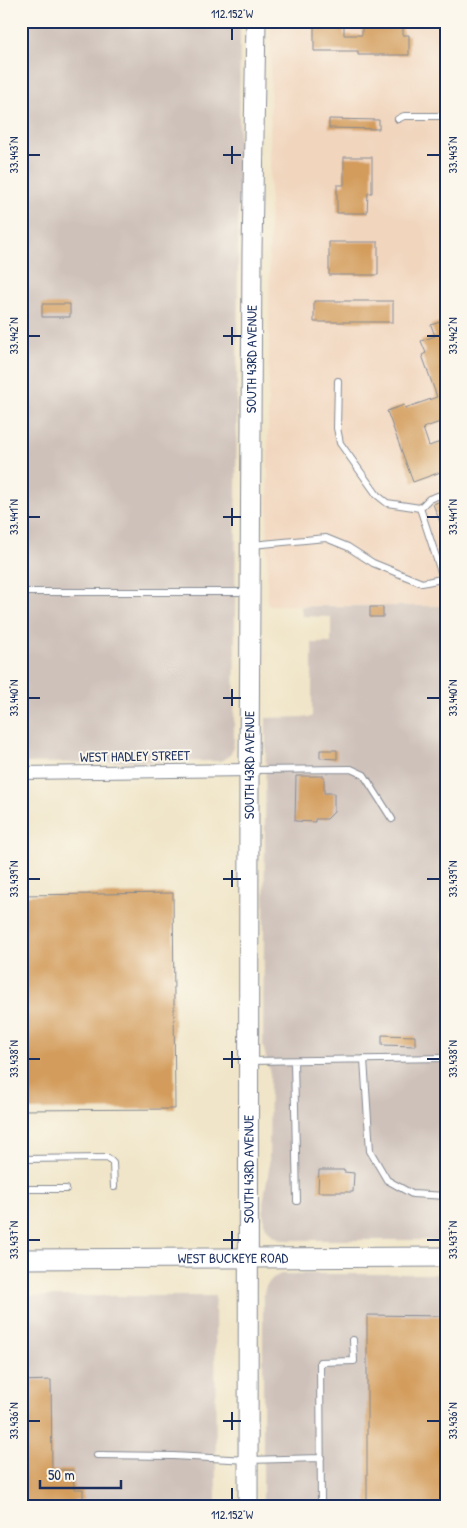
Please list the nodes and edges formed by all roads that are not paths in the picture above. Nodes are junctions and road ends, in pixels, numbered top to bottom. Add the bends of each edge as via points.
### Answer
1 (256, 21) edge
2 (446, 116) edge
3 (398, 119) dead end
4 (338, 381) dead end
5 (446, 493) edge
6 (420, 508) junction
7 (250, 545) junction
8 (446, 560) edge
9 (438, 562) junction
10 (444, 578) edge
11 (21, 592) edge
12 (250, 592) junction
13 (249, 770) junction
14 (21, 773) edge
15 (392, 819) dead end
16 (446, 1058) edge
17 (364, 1059) junction
18 (249, 1061) junction
19 (294, 1061) junction
20 (21, 1159) edge
21 (114, 1187) dead end
22 (21, 1189) edge
23 (66, 1189) dead end
24 (446, 1196) edge
25 (297, 1201) dead end
26 (446, 1257) edge
27 (249, 1258) junction
28 (21, 1260) edge
29 (353, 1340) dead end
30 (97, 1455) dead end
31 (321, 1458) junction
32 (248, 1460) junction
33 (248, 1507) edge
34 (321, 1507) edge

1 - 7 main road, SOUTH 43RD AVENUE
2 - 3 lane via 404,116
4 - 6 lane via 337,428 340,443 377,495 388,503
5 - 6 lane via 429,499
6 - 9 lane
7 - 10 lane via 326,538 373,563 422,583
7 - 12 main road, SOUTH 43RD AVENUE
8 - 9 lane
9 - 10 lane
11 - 12 lane
12 - 13 main road, SOUTH 43RD AVENUE
13 - 14 street, WEST HADLEY STREET
13 - 15 lane via 351,769 364,775
13 - 18 main road, SOUTH 43RD AVENUE
16 - 17 lane
17 - 19 lane
17 - 24 lane via 370,1151 387,1180 412,1194
18 - 19 lane
18 - 27 main road, SOUTH 43RD AVENUE
19 - 25 lane
20 - 21 lane via 108,1158 113,1163
22 - 23 lane
26 - 27 main road, WEST BUCKEYE ROAD
27 - 28 main road, WEST BUCKEYE ROAD
27 - 32 main road, SOUTH 43RD AVENUE
29 - 31 lane via 354,1361 320,1362
30 - 32 lane
31 - 32 lane
31 - 34 lane
32 - 33 main road, SOUTH 43RD AVENUE

